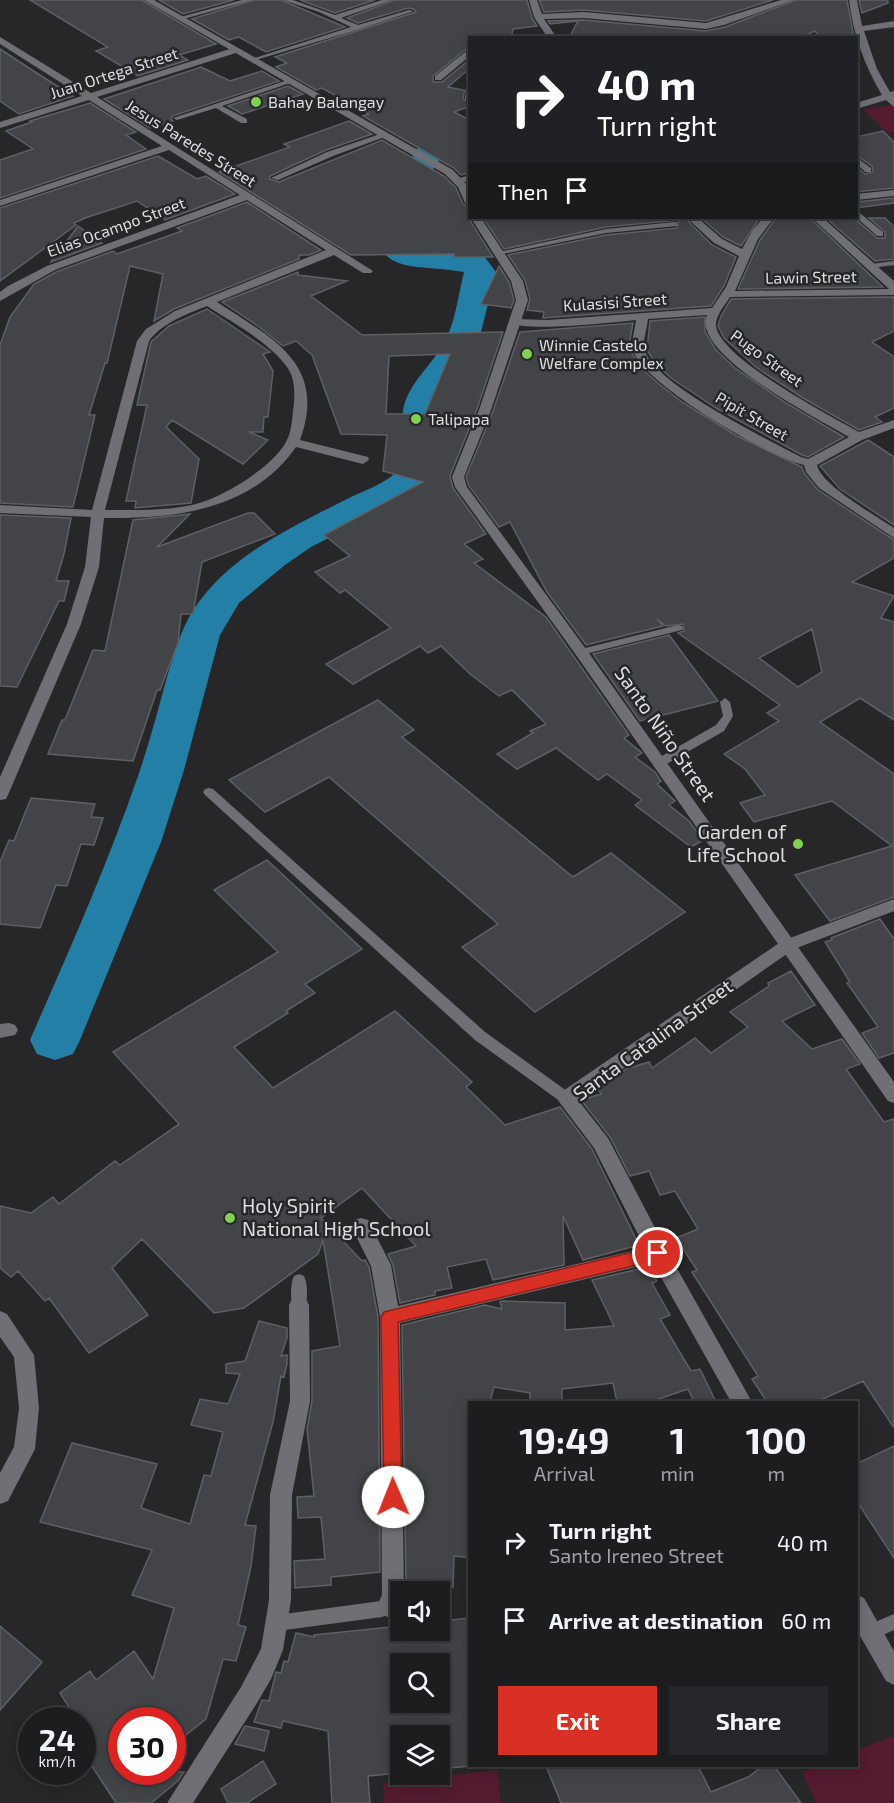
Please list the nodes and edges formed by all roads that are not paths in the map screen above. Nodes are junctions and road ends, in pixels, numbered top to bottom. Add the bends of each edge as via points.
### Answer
1 (148, 0) edge
2 (249, 0) edge
3 (286, 0) edge
4 (389, 0) edge
5 (533, 0) edge
6 (790, 0) edge
7 (853, 0) edge
8 (411, 11) dead end
9 (336, 17) junction
10 (538, 17) junction
11 (180, 18) junction
12 (894, 24) edge
13 (358, 28) junction
14 (858, 28) junction
15 (552, 36) edge
16 (0, 40) edge
17 (860, 43) edge
18 (236, 50) junction
19 (17, 51) junction
20 (468, 53) edge
21 (0, 57) edge
22 (254, 60) junction
23 (438, 78) dead end
24 (894, 79) edge
25 (291, 81) junction
26 (879, 81) junction
27 (89, 96) junction
28 (892, 98) edge
29 (216, 105) junction
30 (858, 106) edge
31 (177, 118) dead end
32 (244, 121) dead end
33 (0, 124) edge
34 (386, 135) junction
35 (169, 147) junction
36 (858, 161) edge
37 (868, 170) dead end
38 (275, 178) dead end
39 (464, 179) edge
40 (894, 193) edge
41 (468, 195) edge
42 (248, 196) junction
43 (858, 197) edge
44 (0, 203) edge
45 (858, 214) edge
46 (477, 219) edge
47 (693, 219) edge
48 (768, 219) edge
49 (818, 219) edge
50 (674, 224) dead end
51 (880, 234) dead end
52 (334, 250) junction
53 (498, 254) junction
54 (746, 255) junction
55 (894, 263) edge
56 (871, 266) junction
57 (367, 271) dead end
58 (894, 287) edge
59 (894, 292) edge
60 (729, 294) junction
61 (0, 298) edge
62 (208, 301) junction
63 (716, 311) junction
64 (642, 317) junction
65 (516, 321) junction
66 (894, 424) edge
67 (858, 437) junction
68 (292, 442) junction
69 (363, 460) dead end
70 (810, 463) junction
71 (0, 509) edge
72 (98, 513) junction
73 (894, 534) edge
74 (678, 628) dead end
75 (581, 652) junction
76 (725, 702) dead end
77 (659, 763) junction
78 (209, 792) dead end
79 (0, 795) edge
80 (894, 905) edge
81 (788, 945) junction
82 (894, 1096) edge
83 (566, 1098) junction
84 (361, 1226) dead end
85 (658, 1253) junction
86 (299, 1280) dead end
87 (299, 1305) joint
88 (390, 1317) junction
89 (0, 1320) edge
90 (741, 1401) edge
91 (0, 1494) edge
92 (388, 1606) joint
93 (858, 1609) edge
94 (894, 1622) edge
95 (277, 1623) junction
96 (872, 1632) junction
97 (894, 1673) edge
98 (179, 1803) edge

1 - 11 street
2 - 11 lane
3 - 9 lane
4 - 9 lane
5 - 10 street
6 - 10 street via 706,26 584,15
7 - 14 street
8 - 13 lane
9 - 13 lane
10 - 15 street
11 - 18 street
12 - 14 street
13 - 22 lane
14 - 17 street
16 - 19 street, Jesus Paredes Street
17 - 26 street
18 - 22 street
18 - 27 street, Juan Ortega Street
19 - 21 street
19 - 27 street, Jesus Paredes Street
20 - 23 street
22 - 25 street
24 - 26 street
25 - 29 lane
25 - 34 street
26 - 28 street
27 - 33 street, Juan Ortega Street
27 - 35 street, Jesus Paredes Street
28 - 30 street
29 - 31 lane
29 - 32 lane
34 - 38 lane
34 - 39 street
35 - 42 street, Jesus Paredes Street
35 - 44 street
36 - 37 lane
39 - 41 street
40 - 43 street
42 - 52 street, Jesus Paredes Street
42 - 61 street, Elias Ocampo Street via 51,268
45 - 51 lane
46 - 53 street
47 - 54 street via 718,241
48 - 54 street, Pugo Street
49 - 56 street
50 - 53 lane via 606,231
52 - 57 street, Jesus Paredes Street
52 - 62 street
53 - 65 street via 521,290
54 - 60 street, Pugo Street
55 - 56 lane
56 - 58 street
59 - 60 street, Lawin Street
60 - 63 street, Pugo Street
62 - 68 street via 278,351 294,368 300,384 300,405
62 - 72 street via 164,321 142,341
63 - 64 street, Kulasisi Street
63 - 67 street, Pugo Street via 710,325 716,342 726,352 770,384
64 - 65 street, Kulasisi Street via 548,323
64 - 70 street, Pipit Street via 638,345 650,368 736,426 797,460
65 - 75 street, Santo Niño Street via 458,477 461,487
66 - 67 street
67 - 70 street
68 - 69 street
68 - 72 street via 267,469 236,490 198,507
70 - 73 street via 812,472 824,485
71 - 72 street
72 - 79 street via 92,567 74,624
74 - 75 lane
75 - 77 street, Santo Niño Street
76 - 77 lane via 728,716 720,728
77 - 81 street, Santo Niño Street
78 - 83 lane via 480,1036
80 - 81 street, Santa Catalina Street
81 - 82 street, Santo Niño Street
81 - 83 street, Santa Catalina Street
83 - 85 street, Santa Catalina Street via 601,1143
84 - 88 street via 381,1265
85 - 88 street
85 - 90 street, Santa Catalina Street
86 - 87 lane
87 - 95 street via 300,1401 281,1495
88 - 92 street via 393,1598
89 - 91 street via 24,1355 29,1407 24,1449
92 - 95 lane
93 - 96 street
94 - 96 lane
95 - 98 street via 263,1671
96 - 97 street

